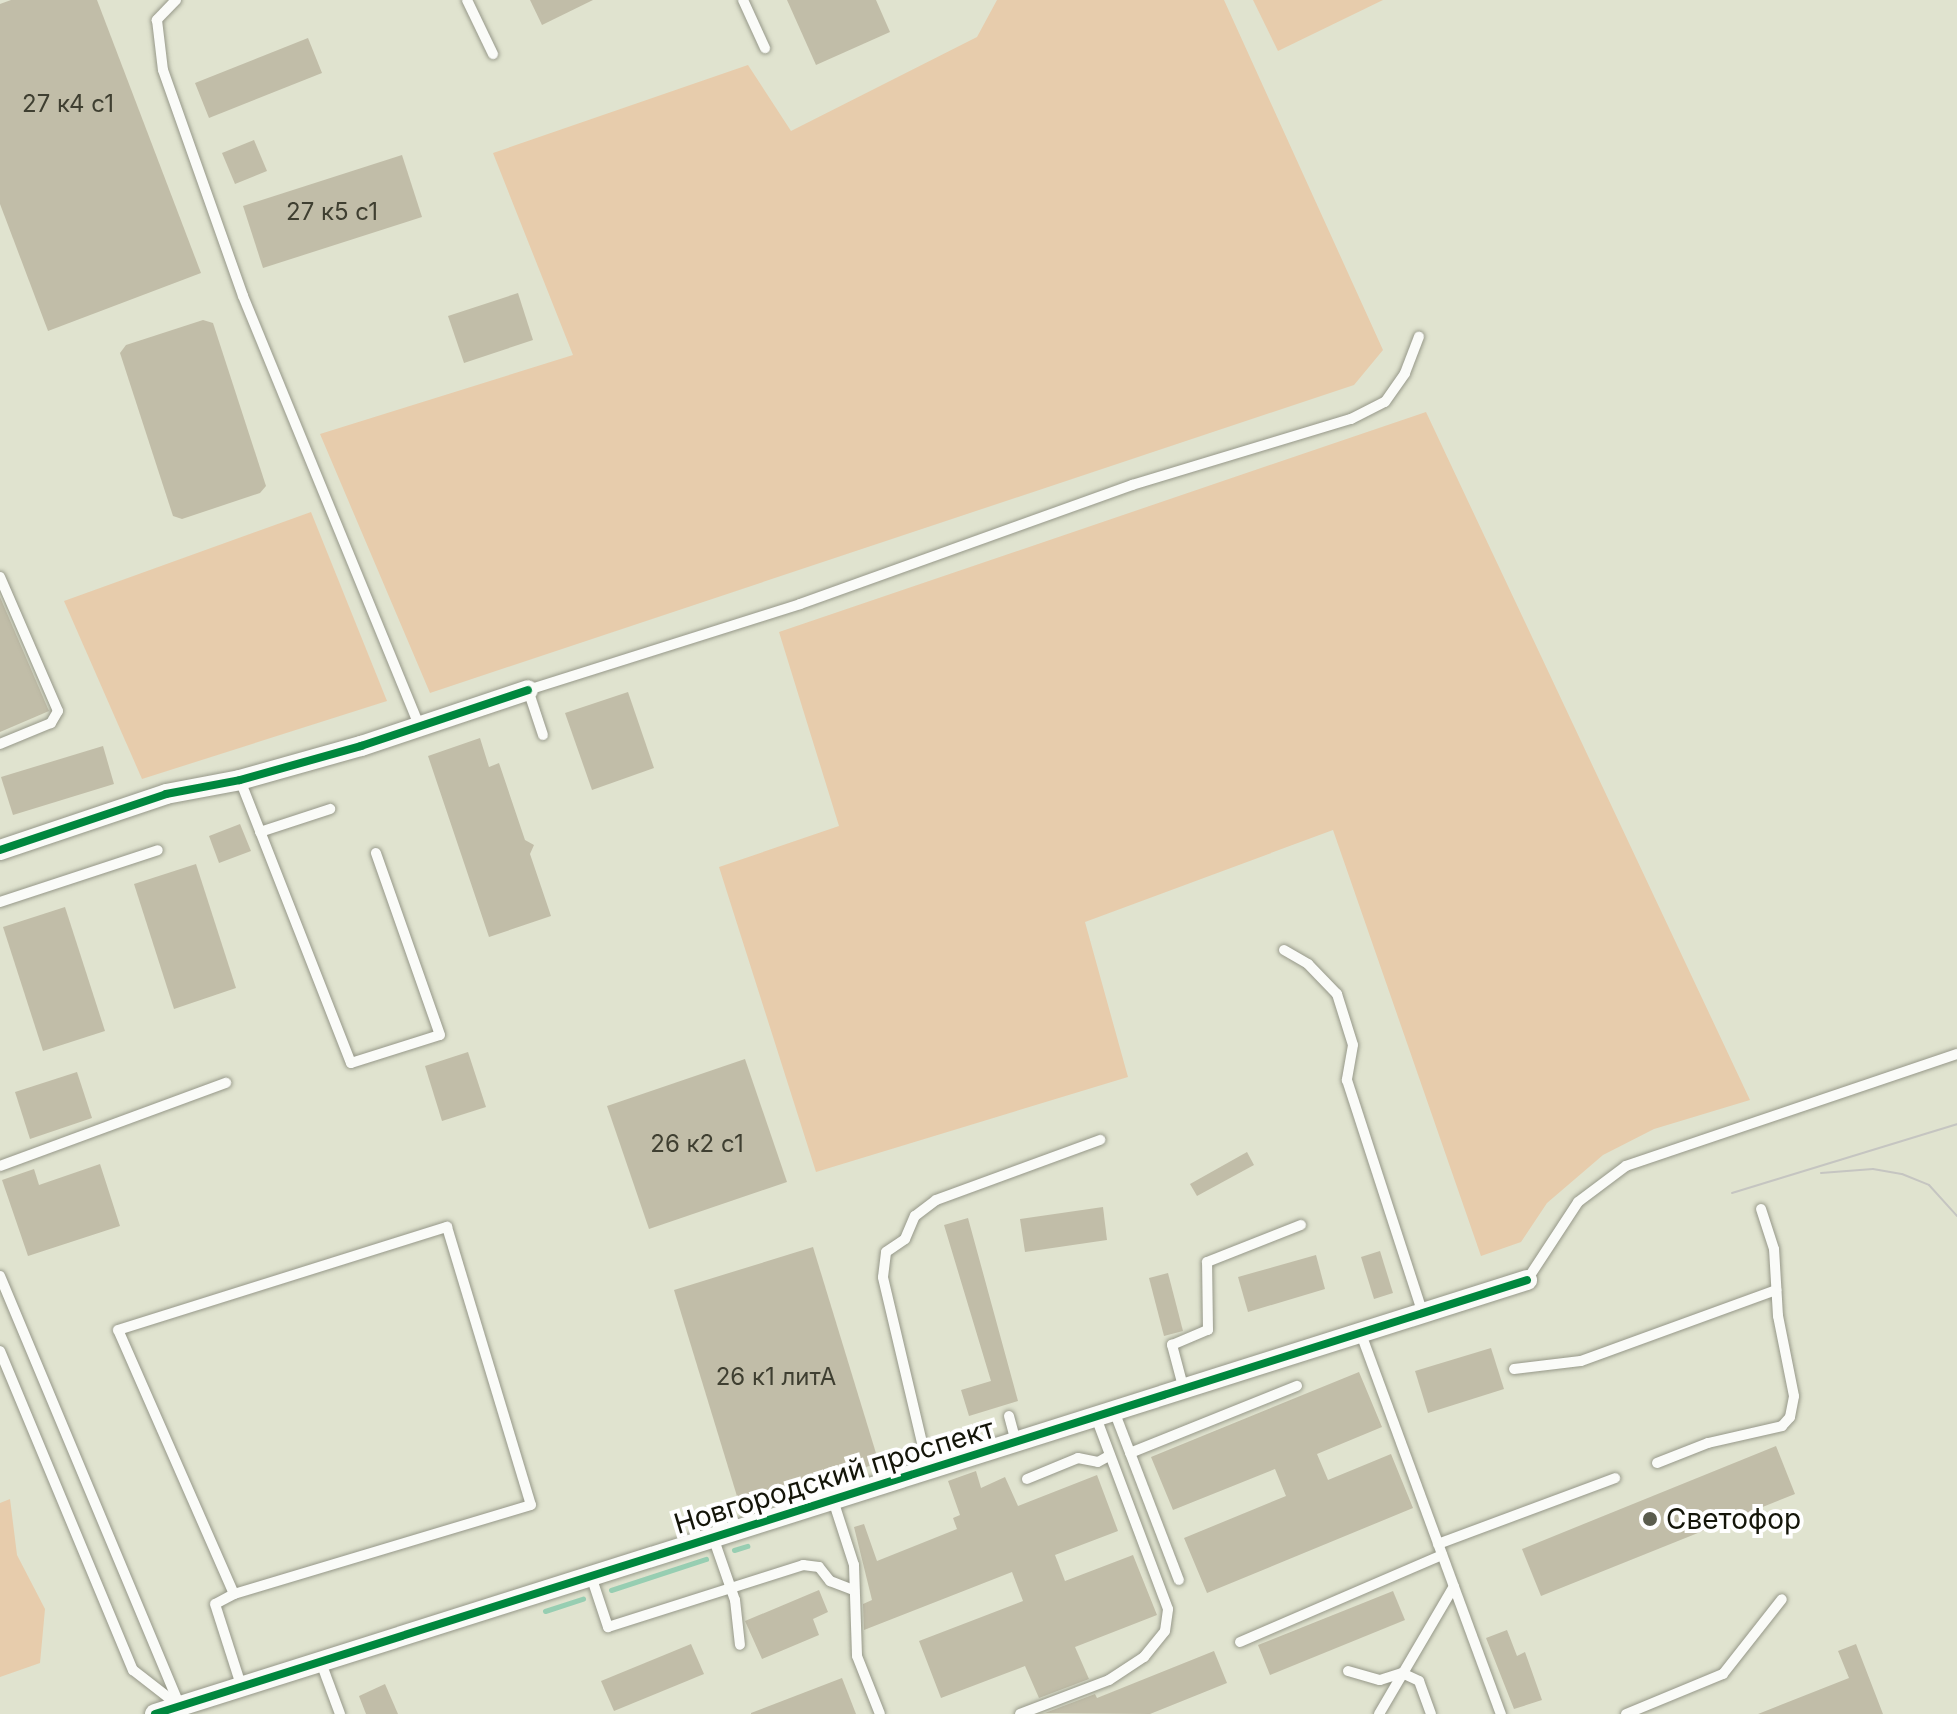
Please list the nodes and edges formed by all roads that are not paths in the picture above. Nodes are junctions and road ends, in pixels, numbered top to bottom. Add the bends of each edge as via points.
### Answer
1 (176, 0) edge
2 (467, 0) edge
3 (743, 0) edge
4 (765, 48) dead end
5 (493, 54) dead end
6 (1419, 337) dead end
7 (0, 577) edge
8 (528, 690) junction
9 (419, 725) junction
10 (543, 735) dead end
11 (0, 744) edge
12 (240, 780) junction
13 (330, 809) dead end
14 (260, 832) junction
15 (0, 850) edge
16 (158, 850) dead end
17 (376, 853) dead end
18 (0, 902) edge
19 (1284, 950) dead end
20 (1957, 1054) edge
21 (226, 1083) dead end
22 (1100, 1140) dead end
23 (0, 1166) edge
24 (1761, 1209) dead end
25 (1301, 1225) dead end
26 (0, 1276) edge
27 (1527, 1280) joint
28 (1776, 1290) junction
29 (1423, 1314) junction
30 (1361, 1334) junction
31 (0, 1351) edge
32 (1514, 1369) dead end
33 (1297, 1386) dead end
34 (1184, 1390) junction
35 (1105, 1414) junction
36 (1009, 1416) dead end
37 (1016, 1442) junction
38 (1130, 1453) junction
39 (1109, 1456) junction
40 (1657, 1463) dead end
41 (928, 1468) junction
42 (1615, 1478) dead end
43 (1027, 1479) dead end
44 (832, 1497) junction
45 (713, 1537) junction
46 (1440, 1550) junction
47 (591, 1576) junction
48 (1179, 1580) dead end
49 (1454, 1586) junction
50 (731, 1588) junction
51 (854, 1590) junction
52 (234, 1594) junction
53 (1782, 1599) dead end
54 (1240, 1642) dead end
55 (740, 1645) dead end
56 (320, 1660) junction
57 (1348, 1671) dead end
58 (1402, 1673) junction
59 (241, 1685) junction
60 (180, 1706) junction
61 (155, 1714) edge
62 (340, 1714) edge
63 (880, 1714) edge
64 (1020, 1714) edge
65 (1379, 1714) edge
66 (1431, 1714) edge
67 (1501, 1714) edge
68 (1626, 1714) edge

1 - 9 lane via 157,20 163,70 243,296
2 - 5 lane
3 - 4 lane
6 - 8 lane via 1405,373 1385,402 1351,419 1132,485 800,604
7 - 11 lane via 58,711 51,723
8 - 9 street
8 - 10 lane
9 - 12 street
12 - 14 lane
12 - 15 street via 166,794
13 - 14 lane
14 - 17 lane via 351,1063 440,1035
16 - 18 lane
19 - 29 lane via 1308,964 1337,994 1353,1045 1347,1080
20 - 27 lane via 1626,1166 1578,1202
21 - 23 lane
22 - 41 lane via 936,1200 915,1216 905,1239 886,1252 883,1277
24 - 28 lane via 1774,1249
25 - 34 lane via 1207,1262 1208,1330 1172,1345
26 - 60 lane
27 - 29 street, Новгородский проспект
28 - 32 lane via 1581,1361
28 - 40 lane via 1794,1396 1790,1417 1782,1426 1708,1443
29 - 30 street, Новгородский проспект
30 - 34 street, Новгородский проспект
30 - 46 lane
31 - 60 lane via 133,1670
33 - 38 lane
34 - 35 street, Новгородский проспект
35 - 37 street, Новгородский проспект
35 - 38 lane
35 - 39 lane
36 - 37 lane
37 - 41 street, Новгородский проспект
38 - 48 lane
39 - 43 lane via 1098,1462 1078,1458
39 - 64 lane via 1168,1609 1165,1631 1144,1657 1109,1680
41 - 44 street, Новгородский проспект
42 - 46 lane
44 - 45 street, Новгородский проспект
44 - 51 lane via 854,1565
45 - 47 street, Новгородский проспект
45 - 50 lane
46 - 49 lane
46 - 54 lane
47 - 50 lane via 608,1627
47 - 56 street, Новгородский проспект
49 - 58 lane
49 - 67 lane
50 - 51 lane via 803,1565 819,1567 830,1581
50 - 55 lane
51 - 63 lane via 857,1656
52 - 52 lane via 531,1505 447,1227 118,1330
52 - 59 lane via 215,1604
53 - 68 lane via 1723,1674
56 - 59 street, Новгородский проспект
56 - 62 lane
57 - 58 lane via 1380,1680
58 - 65 lane
58 - 66 lane via 1419,1681
59 - 60 street, Новгородский проспект
60 - 61 street, Новгородский проспект

